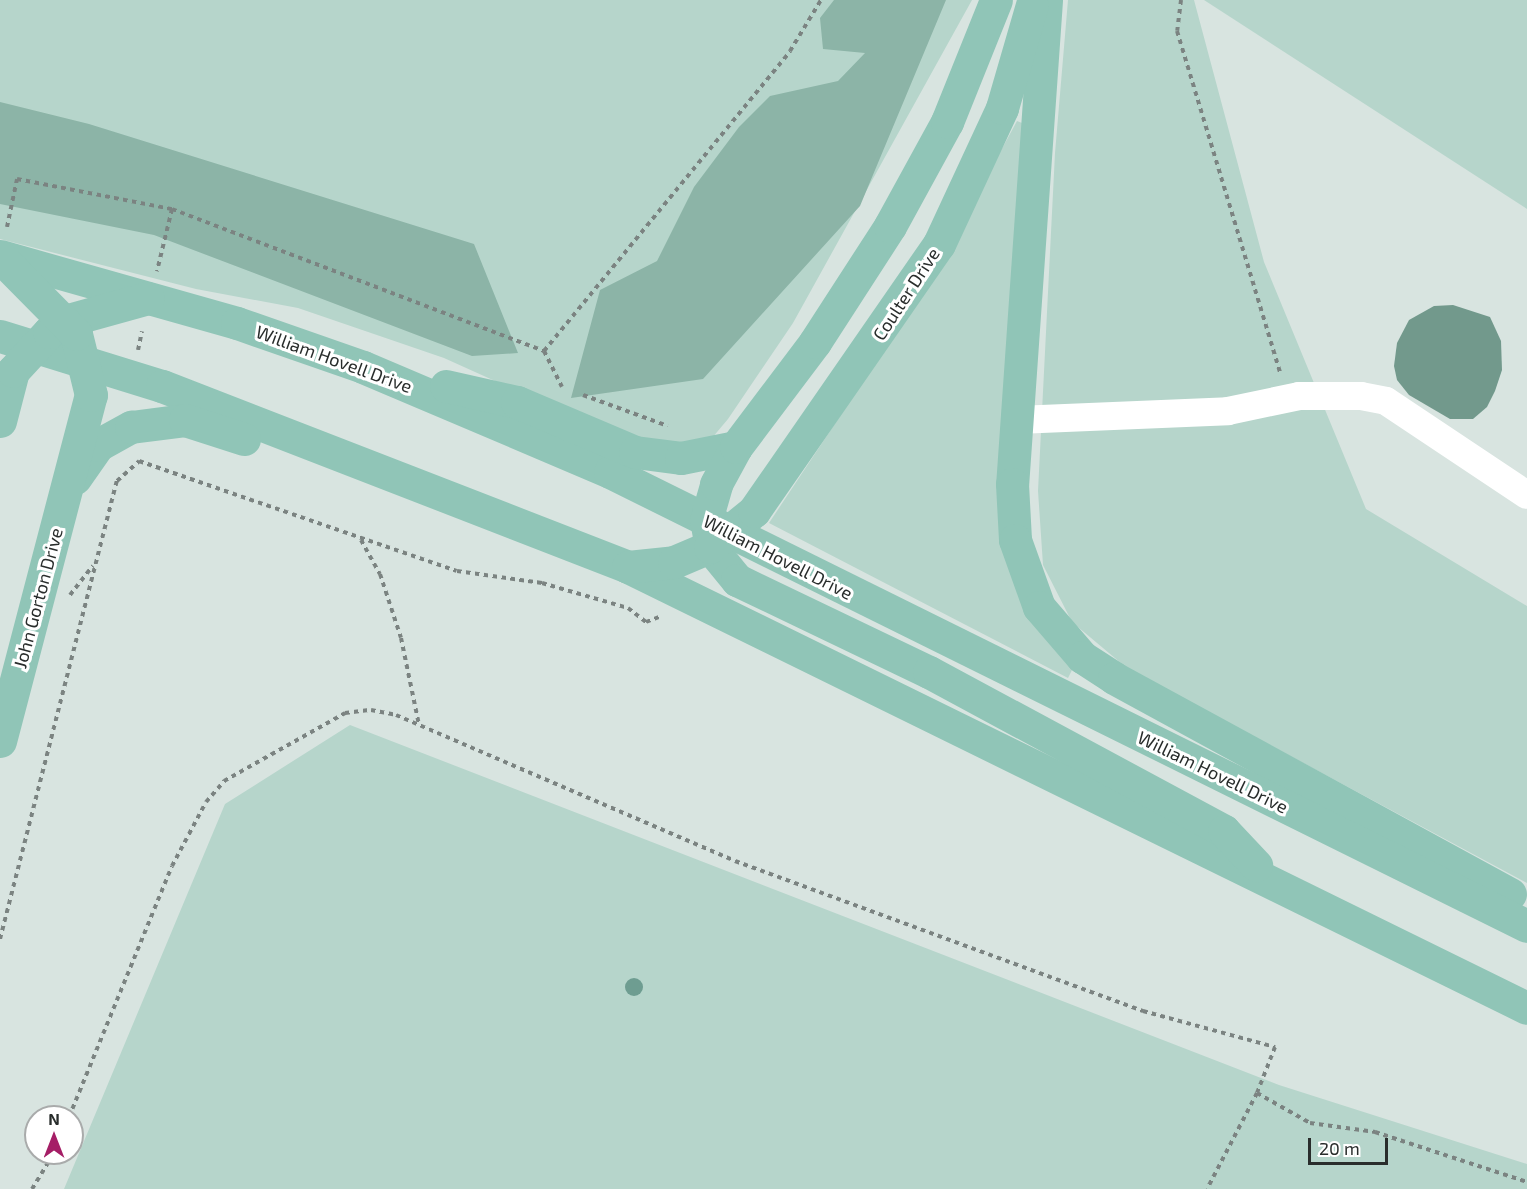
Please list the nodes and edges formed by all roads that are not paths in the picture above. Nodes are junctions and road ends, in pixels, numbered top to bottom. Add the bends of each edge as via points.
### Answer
1 (996, 0) edge
2 (1033, 0) edge
3 (1046, 0) edge
4 (2, 251) edge
5 (152, 290) junction
6 (65, 321) junction
7 (0, 336) edge
8 (34, 347) junction
9 (86, 363) junction
10 (363, 367) junction
11 (1017, 420) junction
12 (0, 421) edge
13 (736, 447) junction
14 (391, 472) junction
15 (66, 490) junction
16 (1527, 495) edge
17 (716, 533) junction
18 (628, 567) junction
19 (0, 741) edge
20 (1272, 881) junction
21 (1527, 903) edge
22 (1527, 926) edge
23 (1527, 1008) edge

1 - 13 main road via 947,122 890,226 815,342
2 - 17 main road, Coulter Drive via 1002,108 939,244 754,511
3 - 11 main road
4 - 5 main road, William Hovell Drive
4 - 6 main road, John Gorton Drive
5 - 6 main road
5 - 10 main road, William Hovell Drive
6 - 8 main road
6 - 9 main road, John Gorton Drive via 76,334
7 - 8 main road
8 - 9 main road
8 - 12 main road via 13,371
9 - 14 main road
9 - 15 main road, John Gorton Drive via 91,394
10 - 13 main road via 517,402 635,452 681,458
10 - 17 main road, William Hovell Drive via 610,472
11 - 16 lane via 1228,411 1299,396 1361,396 1386,401
11 - 21 main road via 1012,484 1015,540 1039,607 1082,657
13 - 17 main road via 716,484
14 - 15 main road via 325,466 185,420 132,427 98,445
14 - 18 main road
15 - 19 main road, John Gorton Drive
17 - 18 main road, Coulter Drive via 674,562
17 - 20 main road via 737,580 929,672 1224,831
17 - 22 main road, William Hovell Drive
18 - 20 main road
20 - 23 main road

